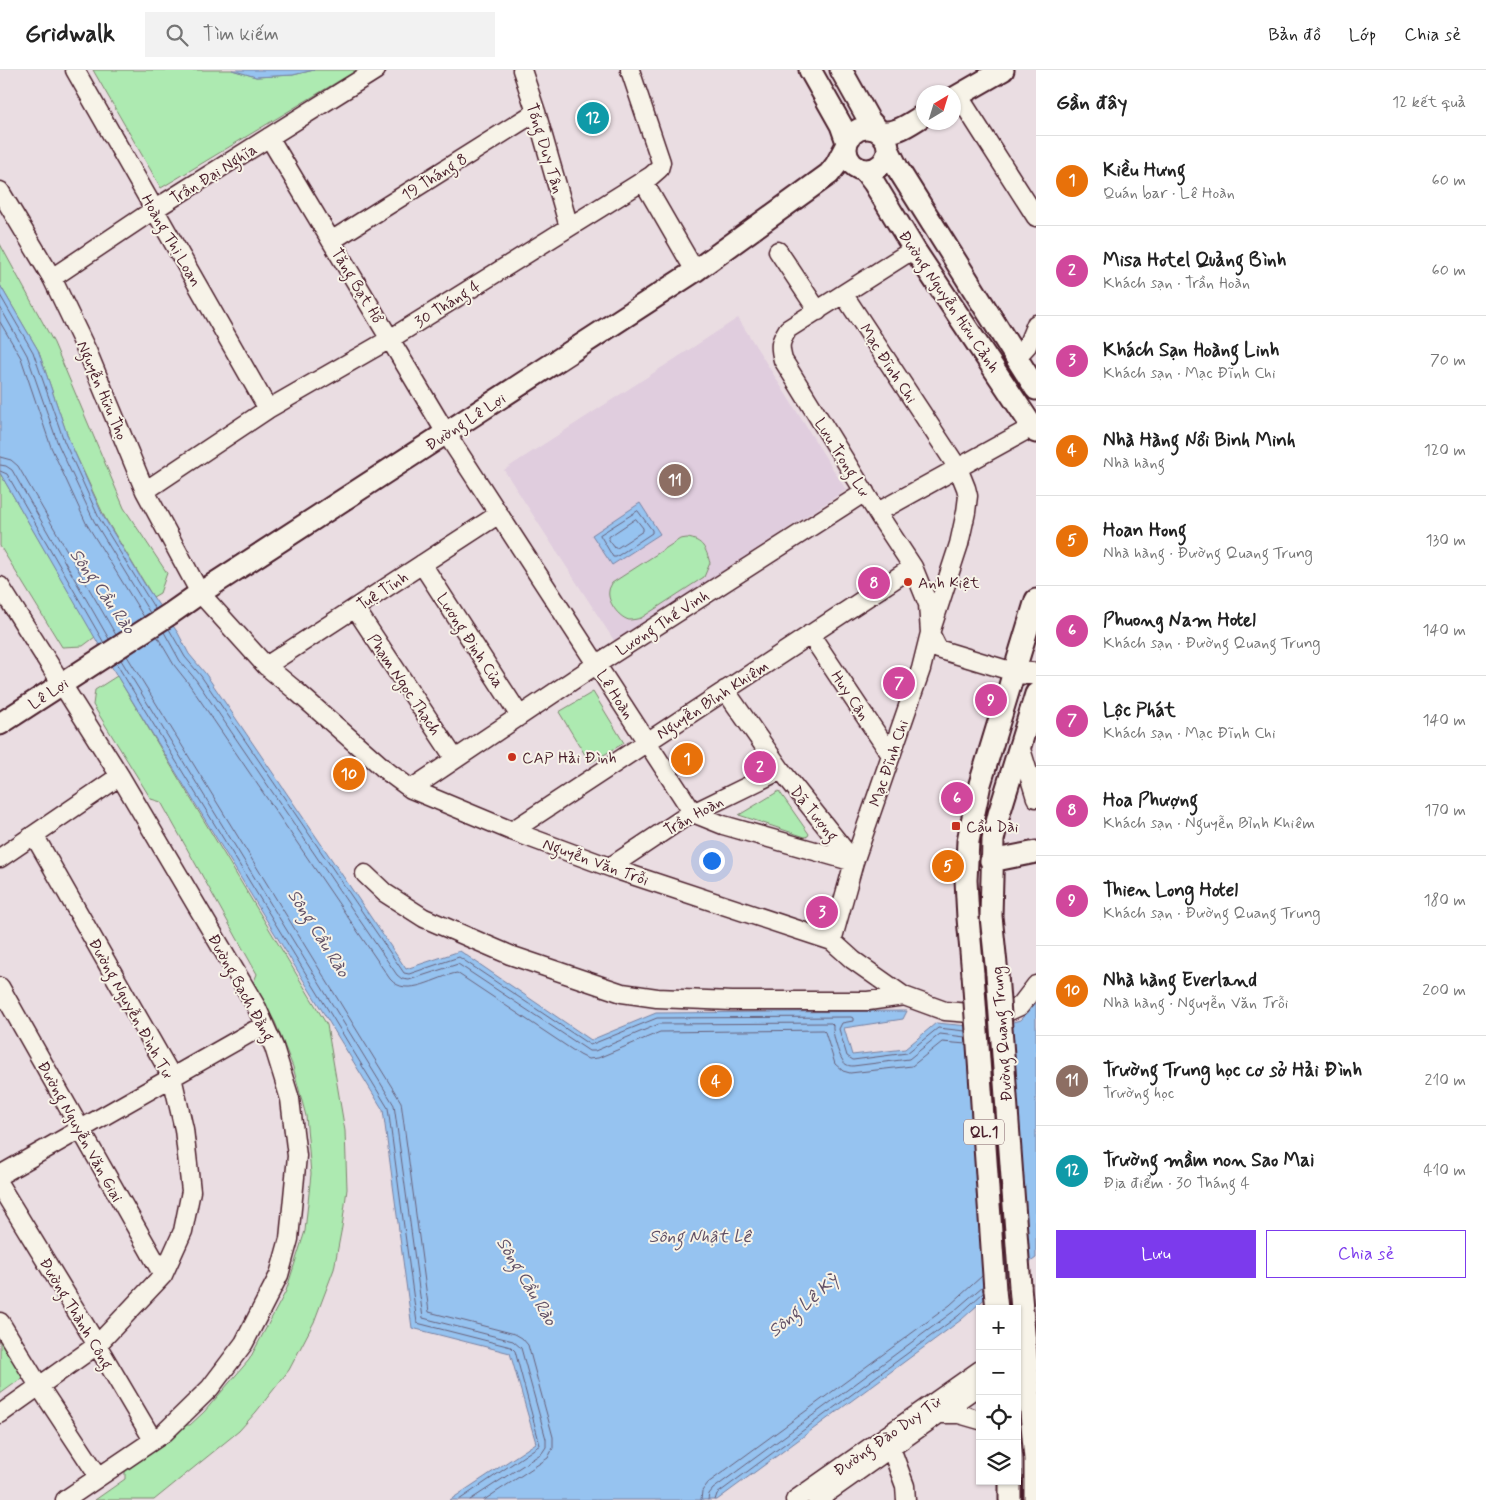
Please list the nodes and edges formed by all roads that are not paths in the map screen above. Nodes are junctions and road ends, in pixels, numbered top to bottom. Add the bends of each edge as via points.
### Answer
1 (76, 70) edge
2 (376, 70) edge
3 (522, 70) edge
4 (630, 70) edge
5 (810, 70) edge
6 (841, 70) edge
7 (992, 72) edge
8 (961, 94) edge
9 (961, 104) edge
10 (536, 112) junction
11 (916, 121) edge
12 (269, 137) junction
13 (884, 141) junction
14 (846, 144) junction
15 (860, 169) junction
16 (829, 174) junction
17 (643, 181) junction
18 (0, 191) edge
19 (154, 209) junction
20 (1036, 217) edge
21 (569, 227) junction
22 (331, 241) junction
23 (914, 249) junction
24 (778, 251) dead end
25 (695, 271) junction
26 (52, 278) junction
27 (844, 295) junction
28 (818, 311) junction
29 (1036, 324) edge
30 (390, 339) junction
31 (1016, 358) junction
32 (1036, 389) edge
33 (268, 410) junction
34 (1034, 429) edge
35 (446, 433) junction
36 (958, 468) junction
37 (145, 491) junction
38 (865, 492) junction
39 (878, 512) junction
40 (499, 514) junction
41 (422, 564) junction
42 (913, 567) junction
43 (0, 586) edge
44 (200, 593) junction
45 (1036, 600) edge
46 (355, 608) junction
47 (930, 633) junction
48 (810, 634) junction
49 (96, 662) joint
50 (596, 664) junction
51 (266, 666) junction
52 (1014, 672) junction
53 (1036, 674) edge
54 (62, 684) junction
55 (725, 690) junction
56 (1036, 694) edge
57 (520, 716) junction
58 (0, 724) edge
59 (647, 742) junction
60 (1020, 746) junction
61 (891, 755) junction
62 (455, 760) junction
63 (781, 770) junction
64 (120, 776) junction
65 (411, 789) junction
66 (1036, 798) edge
67 (693, 814) junction
68 (512, 831) junction
69 (34, 835) junction
70 (1036, 852) edge
71 (0, 858) edge
72 (991, 861) junction
73 (854, 862) junction
74 (610, 867) junction
75 (365, 874) dead end
76 (832, 941) junction
77 (1036, 985) edge
78 (0, 987) edge
79 (904, 996) junction
80 (264, 1025) junction
81 (172, 1077) junction
82 (80, 1130) junction
83 (0, 1175) edge
84 (0, 1186) edge
85 (162, 1275) junction
86 (996, 1302) edge
87 (0, 1322) edge
88 (97, 1345) junction
89 (1022, 1350) edge
90 (976, 1365) edge
91 (976, 1374) edge
92 (39, 1386) junction
93 (976, 1387) edge
94 (936, 1409) junction
95 (0, 1414) edge
96 (976, 1419) edge
97 (153, 1440) junction
98 (891, 1448) junction
99 (99, 1477) junction
100 (1010, 1485) edge
101 (65, 1500) edge
102 (795, 1500) edge
103 (817, 1500) edge
104 (906, 1500) edge
105 (1010, 1500) edge
106 (1035, 1500) edge

1 - 19 street, Hoàng Thị Loan
2 - 12 street, Trần Đại Nghĩa
3 - 10 street, Tống Duy Tân
4 - 17 street, 30 Tháng 4 via 662,162 660,169
5 - 14 main road via 841,125
6 - 13 main road, Đường Nguyễn Hữu Cảnh
7 - 8 main road
9 - 20 street
10 - 21 street, Tống Duy Tân
10 - 22 street, 19 Tháng 8
11 - 13 main road
12 - 19 street, Trần Đại Nghĩa
12 - 22 street, Tăng Bạt Hổ
13 - 14 main road via 866,128 853,133
13 - 15 main road via 886,158 882,164 870,170
13 - 31 main road, Đường Nguyễn Hữu Cảnh via 898,169
14 - 15 main road via 848,159
14 - 16 main road, Đường Lê Lợi
15 - 16 main road, Đường Lê Lợi
15 - 23 main road, Đường Nguyễn Hữu Cảnh via 874,183
16 - 25 main road, Đường Lê Lợi
17 - 21 street, 30 Tháng 4
17 - 25 street
18 - 26 street, Nguyễn Hữu Thọ
19 - 26 street, Trần Đại Nghĩa
19 - 33 street, Hoàng Thị Loan
21 - 30 street, 30 Tháng 4
22 - 30 street, Tăng Bạt Hổ
23 - 27 street, Lưu Trọng Lư
23 - 34 main road, Đường Nguyễn Hữu Cảnh
24 - 28 street
25 - 35 main road, Đường Lê Lợi
26 - 37 street, Nguyễn Hữu Thọ via 88,354
27 - 28 street, Lưu Trọng Lư
27 - 36 street, Mạc Đĩnh Chi
28 - 38 street, Lưu Trọng Lư via 788,329 780,348 783,360
29 - 31 street via 1027,346
30 - 33 street, 30 Tháng 4
30 - 35 street, Tăng Bạt Hổ
31 - 32 main road, Đường Nguyễn Hữu Cảnh
33 - 37 street, 30 Tháng 4
34 - 36 street
35 - 40 street, Lê Hoàn
35 - 44 main road, Đường Lê Lợi
36 - 39 street
36 - 47 street, Mạc Đĩnh Chi via 966,488 966,512
37 - 44 street, Nguyễn Hữu Thọ
38 - 39 street, Lưu Trọng Lư
38 - 50 street, Lương Thế Vinh
39 - 42 street, Lưu Trọng Lư
40 - 41 street, Tuệ Tĩnh
40 - 50 street, Lê Hoàn
41 - 46 street, Tuệ Tĩnh
41 - 57 street, Lương Định Của
42 - 47 street, Lưu Trọng Lư via 928,604
42 - 48 street, Nguyễn Bỉnh Khiêm
43 - 54 street, Đường Bạch Đằng
44 - 49 main road, Đường Lê Lợi
44 - 51 street, Nguyễn Văn Trỗi
45 - 52 main road, Đường Quang Trung / QL.1
46 - 51 street, Tuệ Tĩnh
46 - 62 street, Phạm Ngọc Thạch
47 - 52 street via 938,650
47 - 61 street, Mạc Đĩnh Chi
48 - 55 street, Nguyễn Bỉnh Khiêm
48 - 61 street, Huy Cận
49 - 54 main road, Lê Lợi
50 - 57 street, Lương Thế Vinh
50 - 59 street, Lê Hoàn
51 - 65 street, Nguyễn Văn Trỗi
52 - 53 main road
52 - 86 main road, Đường Quang Trung / QL.1, bridge via 980,784 968,841 966,880
54 - 58 main road, Lê Lợi
54 - 64 street, Đường Bạch Đằng
55 - 59 street, Nguyễn Bỉnh Khiêm
55 - 63 street, Dã Tượng
56 - 60 main road, Đường Quang Trung / QL.1
57 - 62 street, Lương Thế Vinh
59 - 67 street, Lê Hoàn
59 - 68 street, Nguyễn Bỉnh Khiêm
60 - 66 street
60 - 72 main road, Đường Quang Trung / QL.1 via 999,814
61 - 73 street, Mạc Đĩnh Chi
62 - 65 street, Lương Thế Vinh
63 - 67 street, Trần Hoàn
63 - 73 street, Dã Tượng
64 - 69 street
64 - 80 street, Đường Bạch Đằng
65 - 68 street, Nguyễn Văn Trỗi
67 - 73 street via 723,826
67 - 74 street, Trần Hoàn
68 - 74 street, Nguyễn Văn Trỗi
69 - 71 street
69 - 81 street, Đường Nguyễn Đình Tư
70 - 72 main road
72 - 89 main road, Đường Quang Trung / QL.1, bridge via 991,916 1020,1286
73 - 76 street, Mạc Đĩnh Chi
74 - 76 street, Nguyễn Văn Trỗi
75 - 79 street via 385,893 424,918 510,955 622,993 732,1001 868,1001
76 - 79 street, Nguyễn Văn Trỗi
77 - 79 street, Nguyễn Văn Trỗi via 1020,1006 995,1015 945,1011
78 - 82 street, Đường Nguyễn Văn Giai
80 - 81 street
80 - 97 street, Đường Bạch Đằng via 290,1099 297,1156 289,1239 279,1276 244,1344 210,1388
81 - 82 street
81 - 85 street, Đường Nguyễn Đình Tư via 184,1130 191,1191 183,1232
82 - 83 street
82 - 85 street, Đường Nguyễn Văn Giai
84 - 88 street, Đường Thành Công
85 - 88 street, Đường Nguyễn Đình Tư
87 - 92 street
88 - 92 street, Đường Nguyễn Đình Tư
88 - 97 street, Đường Thành Công
89 - 106 main road, Đường Quang Trung / QL.1 via 1035,1459
90 - 94 street
91 - 94 street, Đường Đào Duy Từ
92 - 95 street, Đường Nguyễn Đình Tư
92 - 99 street
93 - 94 street, Đường Đào Duy Từ
94 - 96 street
94 - 98 street, Đường Đào Duy Từ
94 - 102 street, Đường Đào Duy Từ
97 - 99 street, Đường Bạch Đằng
98 - 103 street, Đường Đào Duy Từ
98 - 104 street via 905,1486
99 - 101 street, Đường Bạch Đằng
100 - 105 main road

